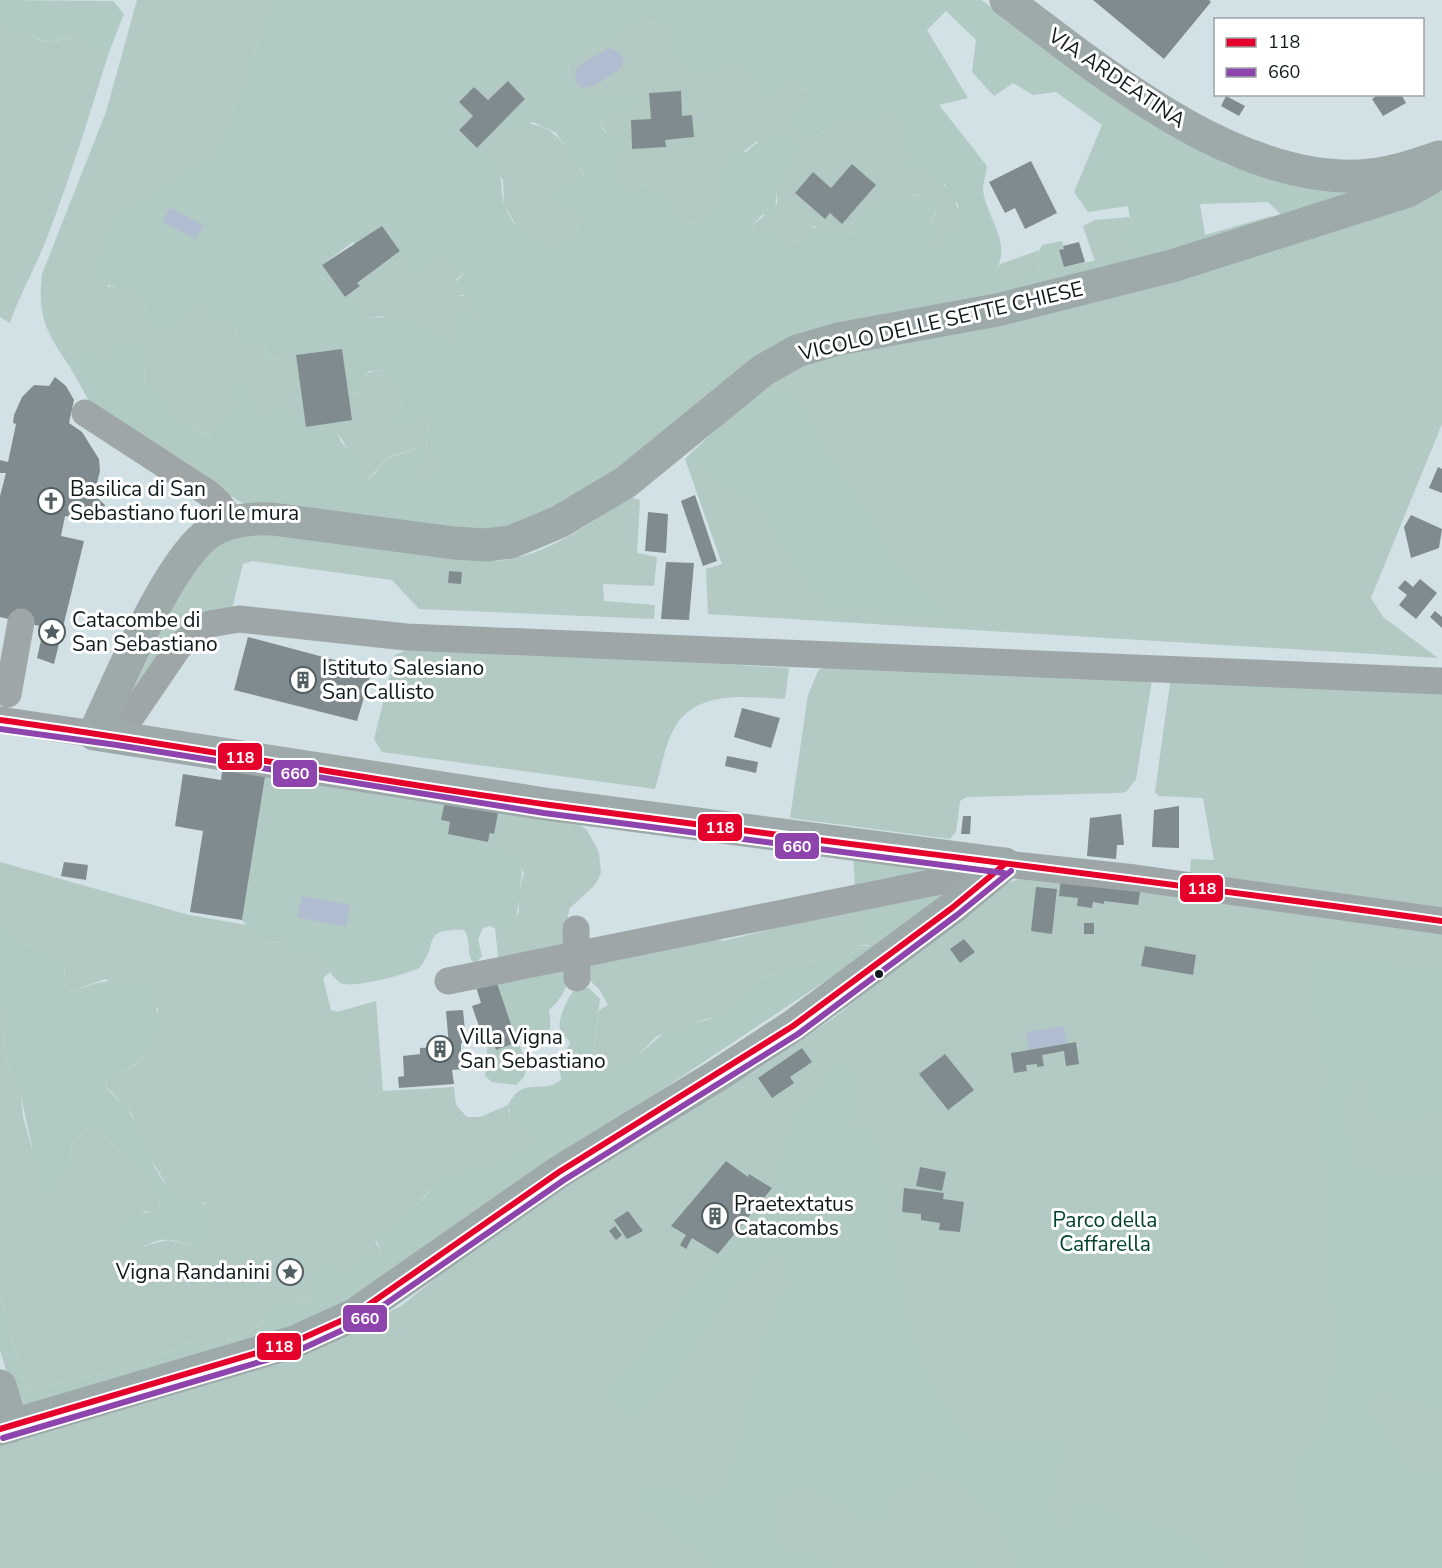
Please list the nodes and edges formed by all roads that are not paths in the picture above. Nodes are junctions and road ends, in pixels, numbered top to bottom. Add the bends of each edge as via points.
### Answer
1 (1006, 0) edge
2 (1442, 156) edge
3 (1442, 166) edge
4 (86, 413) dead end
5 (232, 522) junction
6 (21, 622) dead end
7 (1442, 681) edge
8 (8, 693) dead end
9 (0, 720) edge
10 (106, 735) junction
11 (1005, 864) junction
12 (955, 878) dead end
13 (1442, 921) edge
14 (448, 981) dead end
15 (0, 1386) edge
16 (6, 1428) edge

1 - 2 main road, VIA ARDEATINA via 1143,100 1253,155 1309,171 1348,176 1386,173
3 - 5 main road, VICOLO DELLE SETTE CHIESE via 1408,191 1172,267 997,310 838,339 797,351 762,371 626,482 559,522 519,540 482,545 300,522
4 - 5 street via 208,493
5 - 10 main road, VICOLO DELLE SETTE CHIESE via 204,536 185,559 150,618
6 - 8 street
7 - 10 street via 406,637 239,619 210,624 191,635
9 - 10 street
10 - 11 main road via 545,804
11 - 13 street
11 - 16 main road via 793,1026 568,1166 354,1315 294,1342
12 - 14 street
15 - 16 main road

